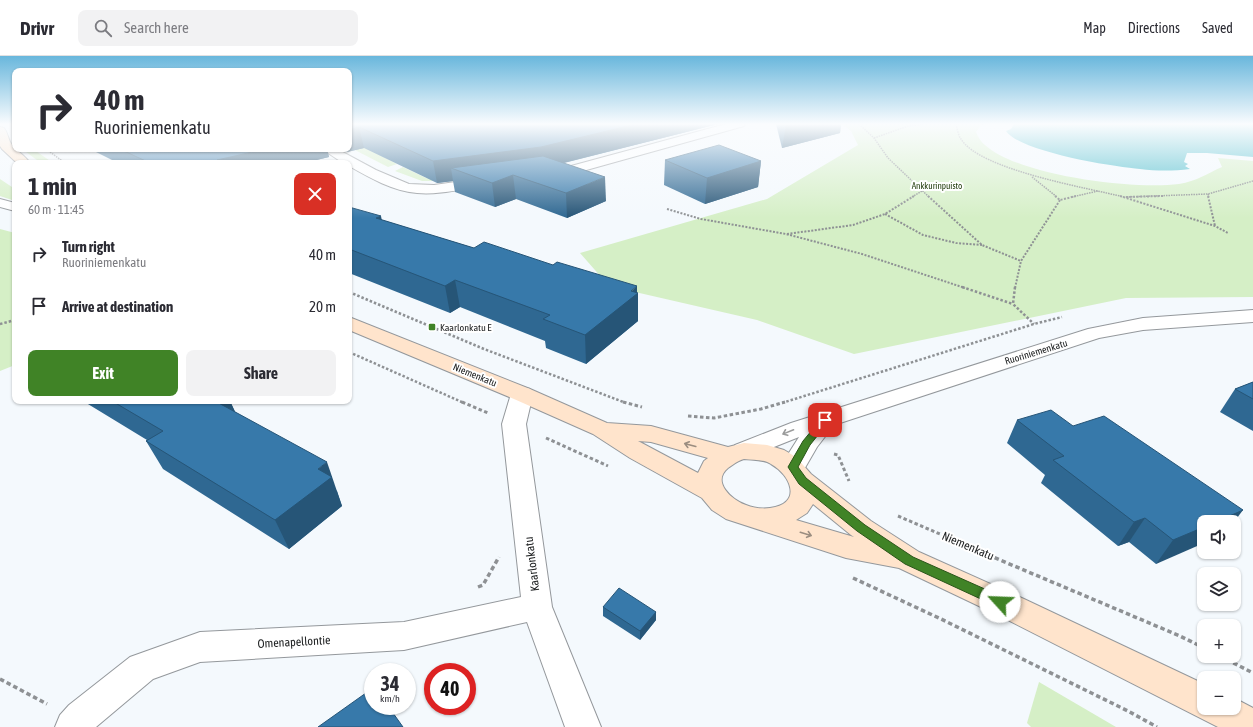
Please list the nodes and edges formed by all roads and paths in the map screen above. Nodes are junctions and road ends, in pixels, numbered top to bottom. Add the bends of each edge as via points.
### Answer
1 (626, 155) edge
2 (886, 155) edge
3 (983, 155) edge
4 (352, 165) edge
5 (537, 175) edge
6 (1030, 175) junction
7 (496, 181) edge
8 (1253, 182) edge
9 (922, 191) junction
10 (1100, 191) junction
11 (1208, 194) junction
12 (1123, 196) junction
13 (1060, 200) junction
14 (0, 203) edge
15 (12, 206) edge
16 (667, 209) dead end
17 (885, 214) junction
18 (1216, 226) junction
19 (1228, 233) dead end
20 (786, 234) junction
21 (982, 245) junction
22 (1021, 261) junction
23 (352, 293) edge
24 (1013, 304) junction
25 (1253, 316) edge
26 (12, 321) edge
27 (352, 323) edge
28 (0, 324) edge
29 (1034, 324) dead end
30 (522, 394) junction
31 (644, 408) dead end
32 (488, 413) dead end
33 (682, 416) dead end
34 (490, 420) dead end
35 (601, 429) junction
36 (797, 438) junction
37 (736, 453) junction
38 (798, 474) junction
39 (854, 486) dead end
40 (711, 491) junction
41 (896, 516) dead end
42 (755, 518) junction
43 (501, 553) dead end
44 (909, 560) junction
45 (471, 590) dead end
46 (537, 607) junction
47 (1197, 644) edge
48 (1234, 663) edge
49 (1253, 673) edge
50 (0, 679) edge
51 (1197, 699) edge
52 (1231, 715) edge
53 (77, 722) edge
54 (1253, 726) edge
55 (583, 727) edge

1 - 5 street via 572,170
2 - 9 path
3 - 6 path
4 - 7 street via 402,186 416,189
6 - 10 path
6 - 13 path
8 - 11 path
9 - 17 path
9 - 21 path
10 - 12 path
10 - 13 path
11 - 12 path
11 - 18 path
12 - 18 path
13 - 22 path
14 - 15 street
16 - 20 path via 700,220
17 - 20 path via 853,225
17 - 21 path via 923,235 956,243
18 - 19 path
20 - 24 path via 862,254
21 - 22 path
22 - 24 path
23 - 31 path via 484,350
24 - 29 path
25 - 36 street, Ruoriniemenkatu via 1143,324 1095,333 825,420
26 - 28 path
27 - 30 street, Niemenkatu
30 - 35 street, Niemenkatu
30 - 46 street, Kaarlonkatu via 514,424
32 - 34 path
33 - 36 path via 714,418 761,409
37 -> 35 street, Niemenkatu via 651,434
35 - 40 street, Niemenkatu
36 -> 37 street, Ruoriniemenkatu
36 - 38 street, Ruoriniemenkatu
36 - 39 path via 838,455 849,481
37 - 38 street via 762,452 779,457
37 - 40 street via 718,461 711,470 708,480
38 - 42 street via 804,491 802,501 784,515 770,519
38 - 44 street via 861,528
40 - 42 street via 721,503 736,513
41 - 47 path, Niemenkatu
42 -> 44 street via 846,546
43 - 45 path via 483,585
44 - 51 street
46 - 53 street, Omenapellontie via 404,636 200,647 142,668
46 - 55 street, Kaarlonkatu
48 - 49 path
50 - 53 path
52 - 54 street

